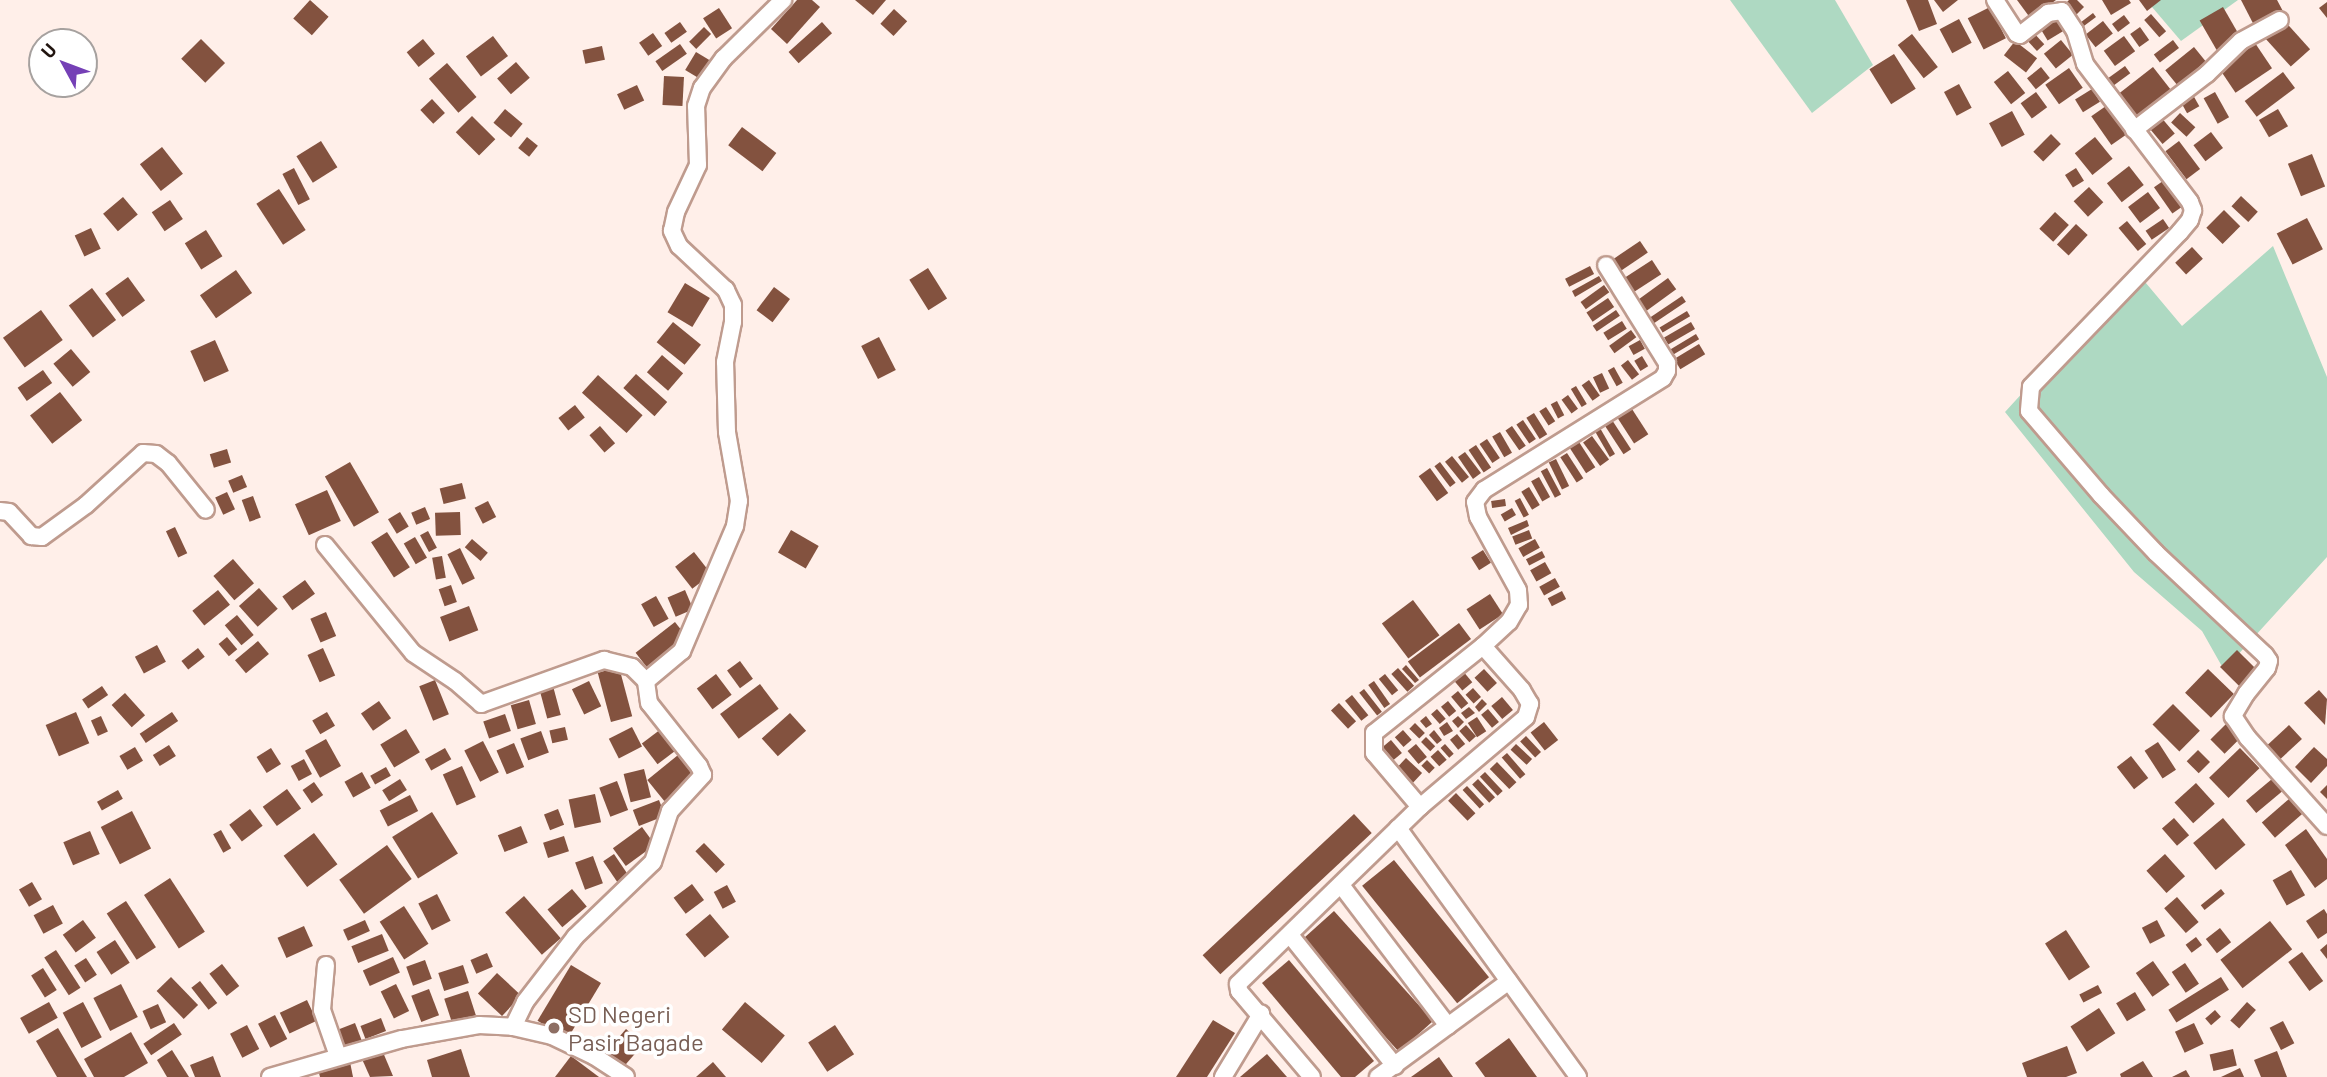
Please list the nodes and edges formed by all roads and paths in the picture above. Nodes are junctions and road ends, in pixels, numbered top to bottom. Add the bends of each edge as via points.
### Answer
1 (783, 0) edge
2 (1995, 1) edge
3 (2280, 20) dead end
4 (2134, 130) junction
5 (1606, 265) dead end
6 (206, 510) dead end
7 (0, 511) edge
8 (325, 545) dead end
9 (1483, 646) junction
10 (646, 681) junction
11 (1420, 807) junction
12 (2327, 826) edge
13 (1398, 828) junction
14 (1341, 885) junction
15 (1290, 935) junction
16 (326, 965) dead end
17 (1508, 981) junction
18 (1261, 1014) junction
19 (1448, 1026) junction
20 (513, 1027) junction
21 (338, 1056) junction
22 (1395, 1066) junction
23 (270, 1077) edge
24 (626, 1077) edge
25 (1223, 1077) edge
26 (1312, 1077) edge
27 (1378, 1077) edge
28 (1578, 1077) edge

1 - 10 street via 724,58 702,88 696,106 698,165 672,231 679,246 726,290 733,305 725,362 727,432 739,501 736,526 682,651
2 - 4 street via 2020,35 2048,13 2062,11 2075,31 2085,64
3 - 4 street via 2241,40 2207,75
4 - 12 street via 2190,202 2190,220 2031,387 2029,411 2139,536 2265,654 2267,668 2234,716 2248,738
5 - 9 street via 1667,363 1667,371 1484,490 1475,502 1478,517 1518,590 1519,605 1510,622
6 - 7 street via 168,463 156,454 143,453 86,505 42,537 31,536 9,512
8 - 10 street via 413,653 481,704 604,660 632,667
9 - 11 street via 1522,690 1530,705 1526,718
9 - 11 street via 1374,733 1374,753
10 - 20 street via 649,703 703,775 670,811 653,862 575,937 524,1002
11 - 13 street
13 - 14 street
13 - 17 street
14 - 15 street
14 - 19 street
15 - 18 street via 1238,984
15 - 22 street
16 - 21 street via 322,1010
17 - 19 street
17 - 28 street
18 - 25 street
18 - 26 street
19 - 22 street
20 - 21 street via 479,1025 446,1030
20 - 24 street via 552,1036
21 - 23 street
22 - 27 street

